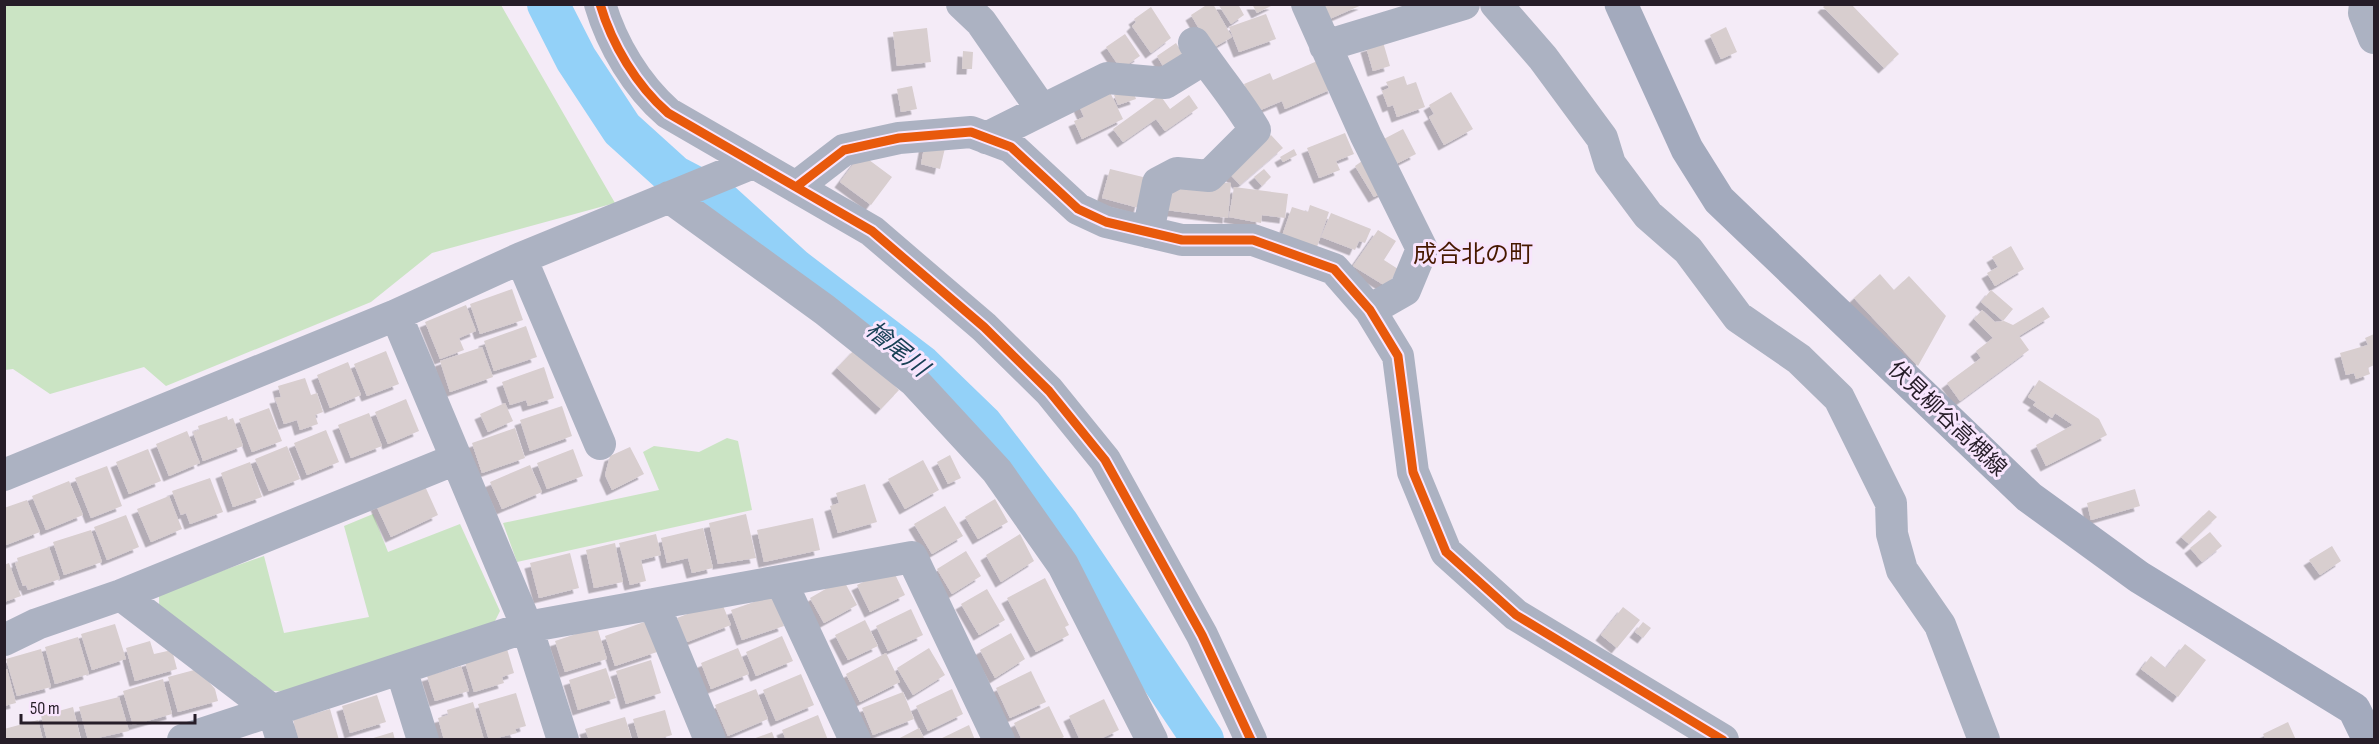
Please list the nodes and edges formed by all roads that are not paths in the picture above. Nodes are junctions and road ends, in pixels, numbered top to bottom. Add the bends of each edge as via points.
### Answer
1 (600, 4) edge
2 (962, 4) edge
3 (1307, 4) edge
4 (1464, 4) edge
5 (1496, 4) edge
6 (1621, 4) edge
7 (2365, 4) edge
8 (2374, 38) edge
9 (1325, 46) junction
10 (1042, 110) junction
11 (986, 138) junction
12 (753, 162) junction
13 (796, 187) junction
14 (669, 196) junction
15 (1148, 232) junction
16 (522, 258) junction
17 (1370, 310) junction
18 (396, 315) junction
19 (600, 444) dead end
20 (456, 459) junction
21 (4, 476) edge
22 (781, 581) junction
23 (121, 595) junction
24 (654, 604) junction
25 (527, 627) junction
26 (4, 640) edge
27 (401, 669) junction
28 (278, 725) edge
29 (183, 740) edge
30 (423, 740) edge
31 (563, 740) edge
32 (710, 740) edge
33 (855, 740) edge
34 (999, 740) edge
35 (1152, 740) edge
36 (1251, 740) edge
37 (1723, 740) edge
38 (1984, 740) edge
39 (2369, 740) edge

1 - 12 street via 628,66 654,101
2 - 10 street via 981,22
3 - 9 street
4 - 9 street
5 - 38 street via 1543,58 1602,138 1610,164 1648,215 1688,250 1738,317 1799,359 1839,398 1891,503 1892,534 1902,570 1940,625
6 - 39 main road, 伏見柳谷高槻線 via 1687,149 1719,200 2029,497 2139,577 2354,709
7 - 8 street via 2364,13
9 - 17 street via 1422,249 1405,291
10 - 11 street
10 - 15 street via 1107,78 1165,83 1199,51 1255,130 1209,176 1177,173 1158,183
11 - 13 street via 971,132 898,138 844,150
11 - 15 street via 1011,147 1078,208 1106,222
12 - 13 street
12 - 14 street
13 - 36 street via 872,231 984,327 1049,392 1105,460 1191,614
14 - 16 street
14 - 35 street via 825,310 914,381 997,471 1063,565
15 - 17 street via 1182,240 1253,240 1334,269
16 - 18 street
16 - 19 street
17 - 37 street via 1398,356 1413,471 1446,552 1516,615
18 - 20 street
18 - 21 street
20 - 23 street
20 - 25 street
22 - 24 street
22 - 33 street
22 - 34 street via 912,557
23 - 26 street
23 - 28 street
24 - 25 street
24 - 32 street
25 - 27 street
25 - 31 street
27 - 28 street
27 - 30 street
28 - 29 street

